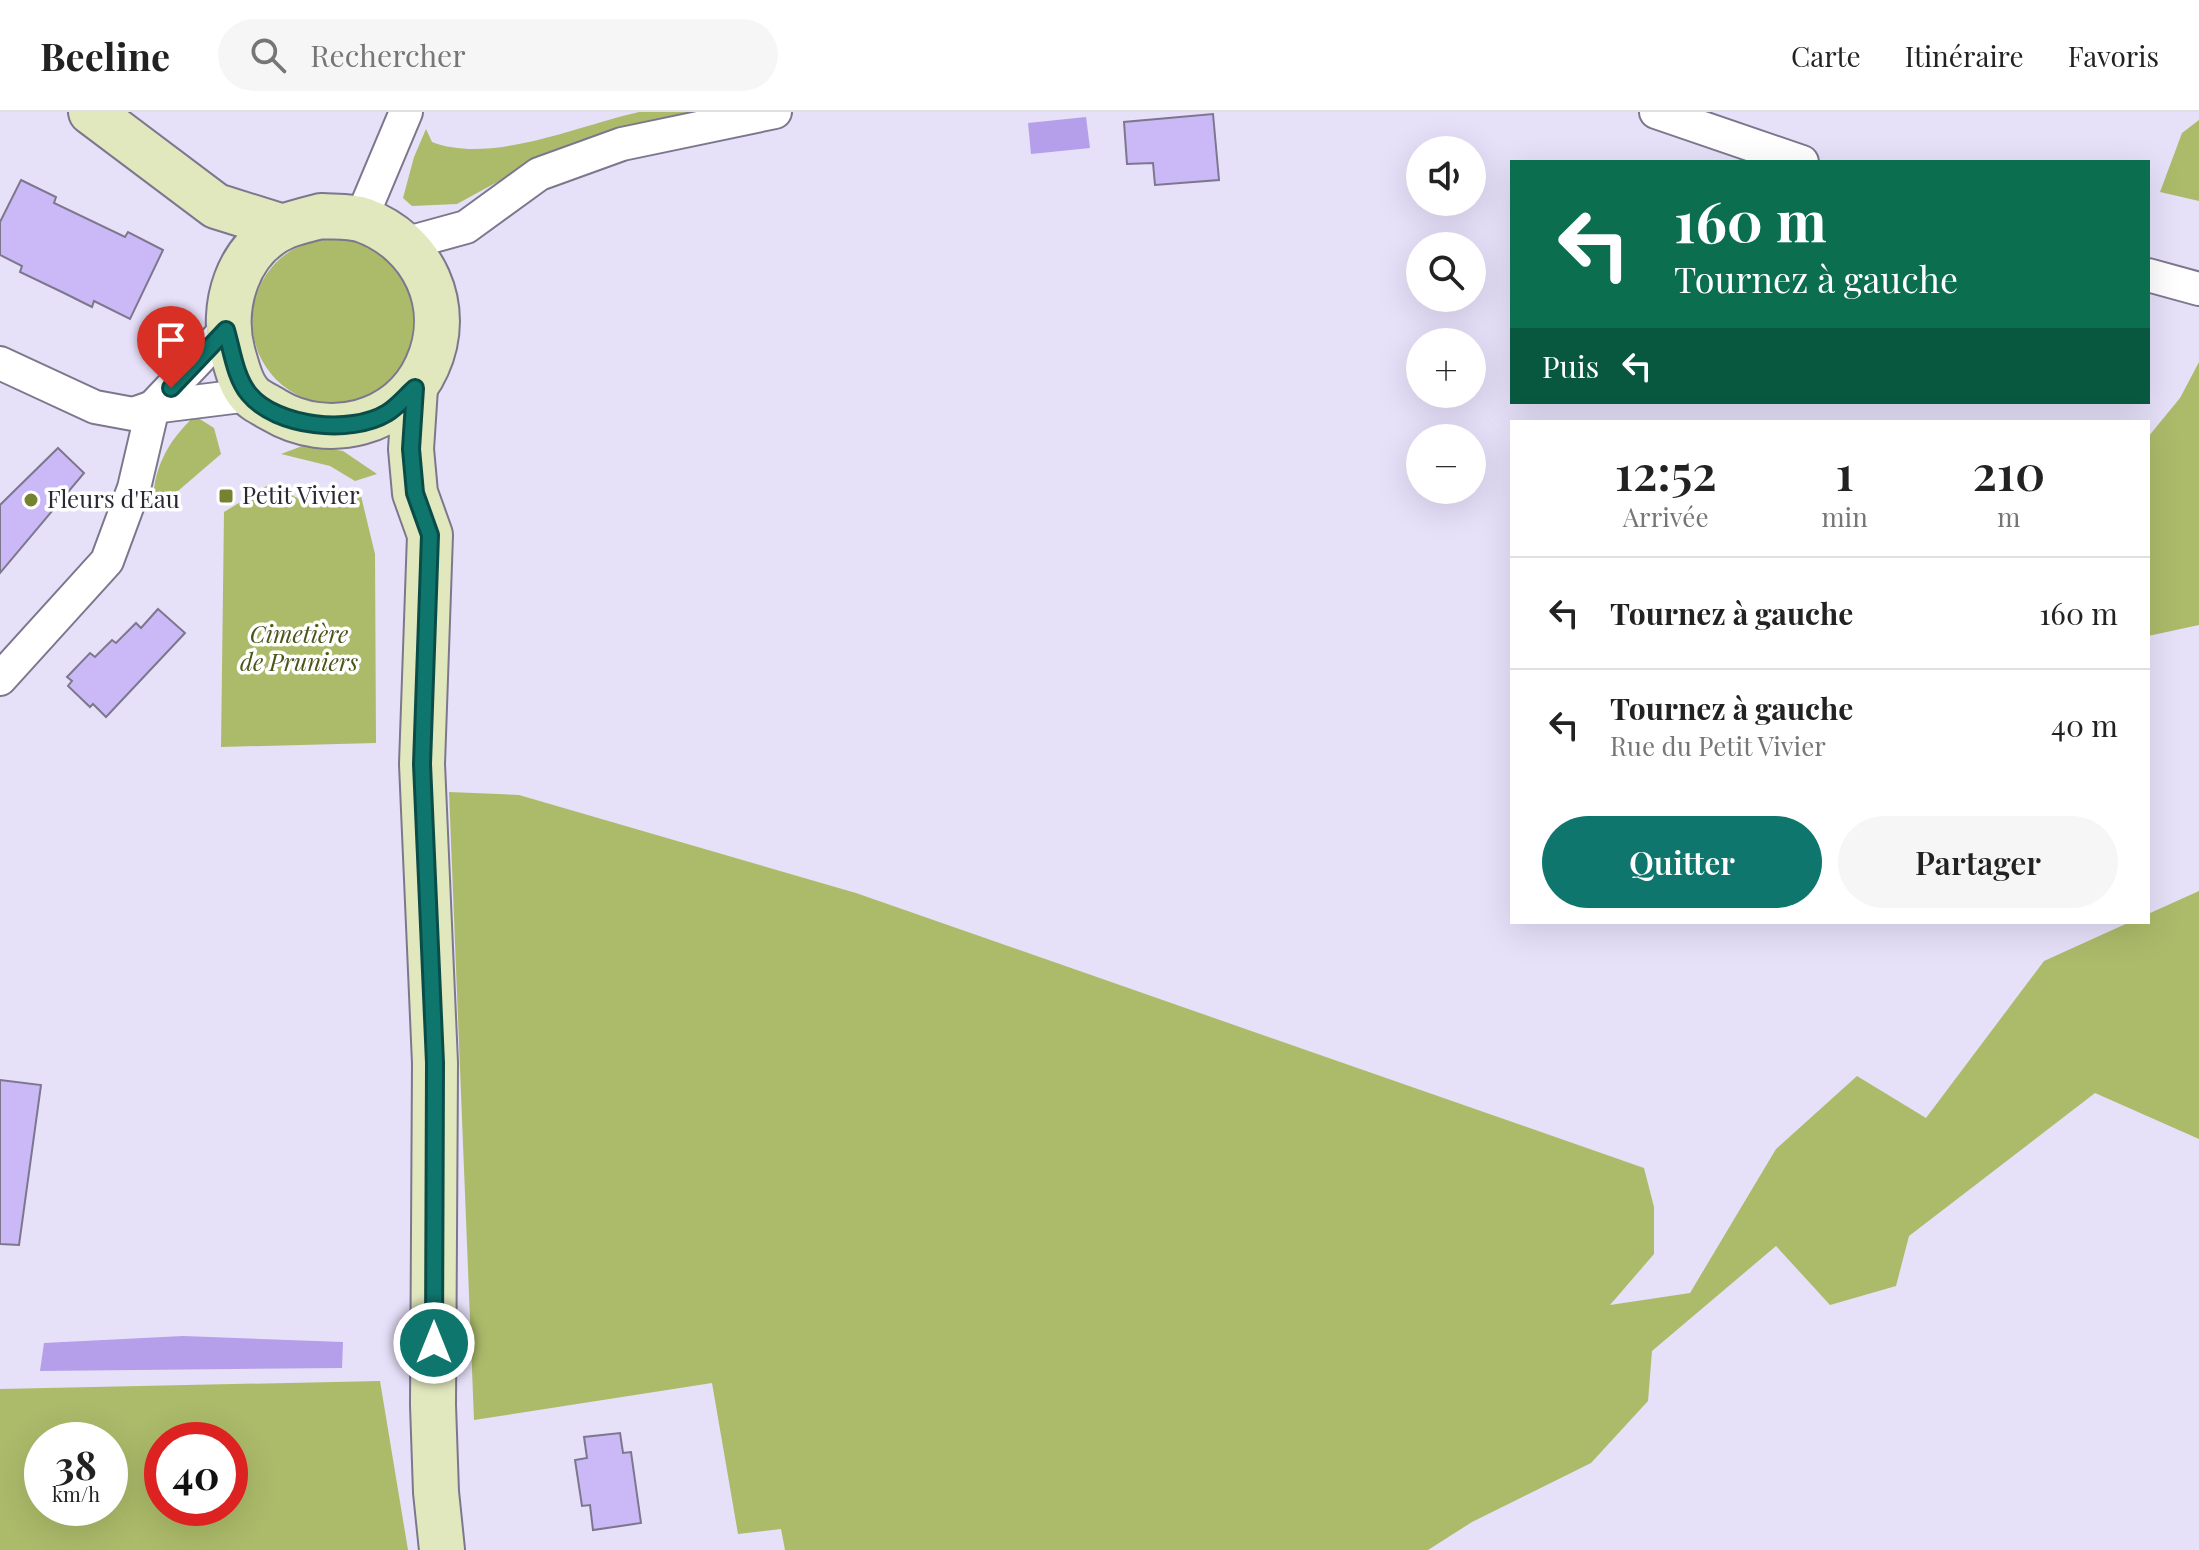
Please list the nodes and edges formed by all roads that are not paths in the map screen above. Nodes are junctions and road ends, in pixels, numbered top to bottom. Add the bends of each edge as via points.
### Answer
1 (91, 112) edge
2 (406, 112) edge
3 (775, 112) edge
4 (1656, 112) edge
5 (1796, 160) edge
6 (216, 206) junction
7 (361, 219) junction
8 (283, 227) junction
9 (466, 227) junction
10 (404, 244) junction
11 (239, 275) junction
12 (2150, 276) edge
13 (431, 286) junction
14 (2199, 289) edge
15 (226, 330) junction
16 (0, 363) edge
17 (415, 388) junction
18 (249, 395) junction
19 (153, 407) junction
20 (339, 428) junction
21 (415, 493) junction
22 (0, 679) edge
23 (442, 1550) edge

1 - 6 street
2 - 7 street
3 - 9 street via 622,144 539,174
4 - 5 street
6 - 8 street
6 - 11 street
7 - 8 street via 321,216
7 - 10 street
8 - 11 street via 252,252
9 - 10 street
9 - 13 street
10 - 13 street via 421,262
11 - 15 street
12 - 14 street
13 - 17 street via 438,302 437,345
15 - 18 street
15 - 19 street
16 - 19 street via 95,407 133,414
17 - 20 street via 386,414
17 - 21 street
18 - 19 street
18 - 20 street via 291,420
19 - 22 street via 134,488 107,561
20 - 21 street via 387,458
21 - 23 street via 430,535 422,764 435,1063 433,1405

